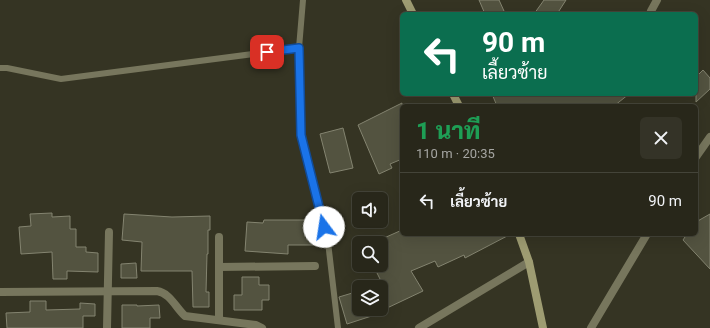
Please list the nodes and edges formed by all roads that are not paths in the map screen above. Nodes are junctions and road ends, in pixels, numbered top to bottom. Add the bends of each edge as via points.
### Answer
1 (303, 0) edge
2 (406, 0) edge
3 (657, 0) edge
4 (651, 11) dead end
5 (412, 12) edge
6 (299, 48) junction
7 (0, 68) edge
8 (710, 137) edge
9 (698, 155) edge
10 (109, 232) dead end
11 (520, 236) edge
12 (646, 236) edge
13 (219, 237) dead end
14 (529, 262) junction
15 (315, 266) dead end
16 (219, 267) junction
17 (107, 290) junction
18 (0, 292) edge
19 (219, 320) junction
20 (107, 328) edge
21 (262, 328) edge
22 (338, 328) edge
23 (419, 328) edge
24 (543, 328) edge
25 (591, 328) edge

1 - 6 lane
2 - 5 main road
3 - 4 street
6 - 7 lane via 61,79
6 - 22 lane via 301,135 328,242
8 - 9 street
10 - 17 street
11 - 14 main road
12 - 25 street
13 - 16 street
14 - 23 street
14 - 24 main road
15 - 16 street
16 - 19 street
17 - 18 street
17 - 19 street via 162,292 185,316
17 - 20 street
19 - 21 street

